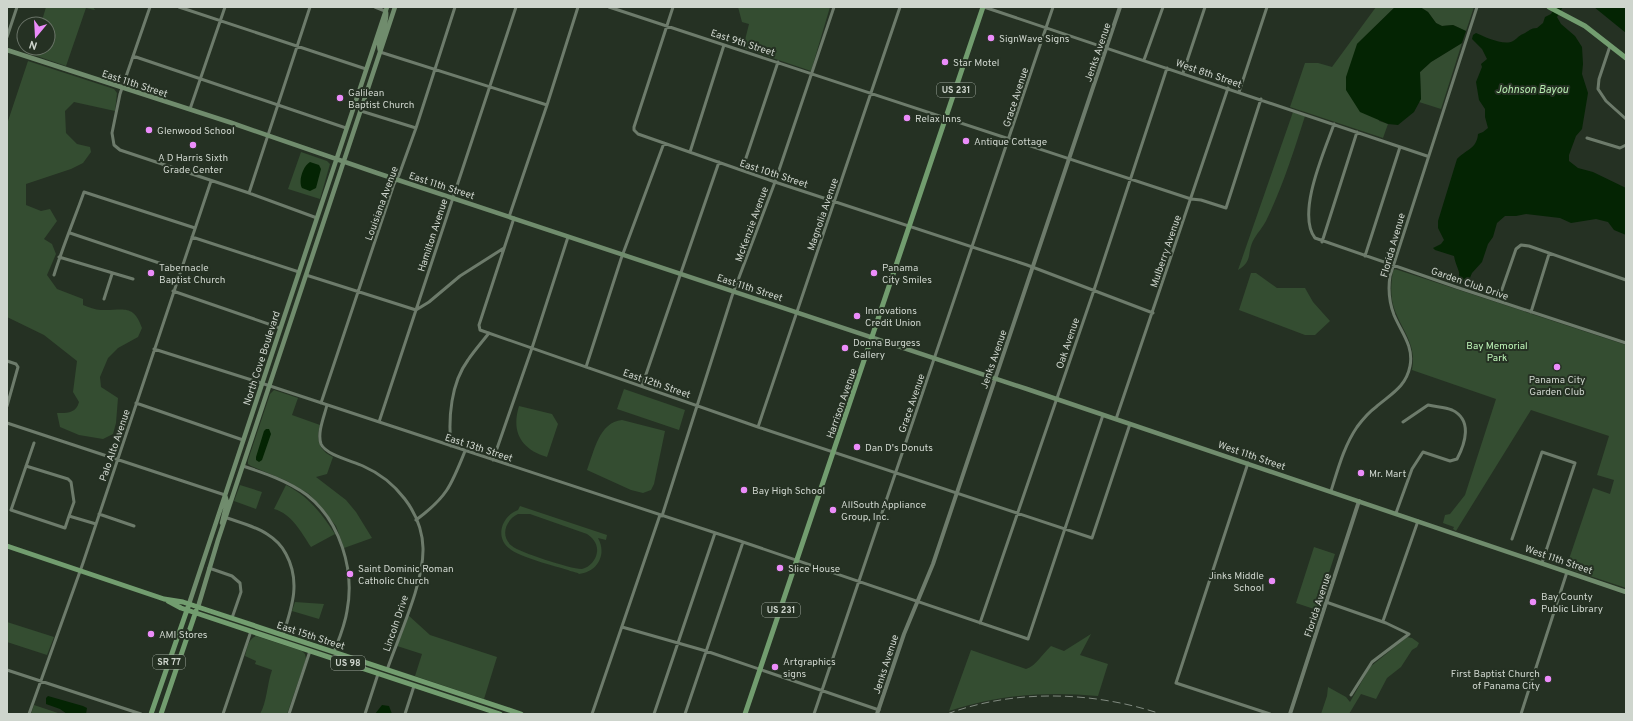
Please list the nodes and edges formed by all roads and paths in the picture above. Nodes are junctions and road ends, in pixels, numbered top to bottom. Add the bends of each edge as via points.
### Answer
1 (17, 7) edge
2 (150, 7) edge
3 (179, 7) edge
4 (225, 7) edge
5 (310, 7) edge
6 (375, 7) edge
7 (395, 7) edge
8 (455, 7) edge
9 (516, 7) edge
10 (578, 7) edge
11 (609, 7) edge
12 (673, 7) edge
13 (834, 7) edge
14 (900, 7) edge
15 (984, 7) edge
16 (1053, 7) edge
17 (1120, 7) edge
18 (1163, 7) edge
19 (1205, 7) edge
20 (1267, 7) edge
21 (1476, 7) edge
22 (1550, 8) edge
23 (386, 9) edge
24 (220, 21) junction
25 (666, 26) junction
26 (1046, 28) junction
27 (7, 37) edge
28 (724, 45) junction
29 (297, 46) junction
30 (1610, 46) junction
31 (1106, 48) junction
32 (7, 50) edge
33 (380, 52) junction
34 (133, 56) junction
35 (1626, 58) edge
36 (1144, 60) junction
37 (778, 62) junction
38 (1167, 68) junction
39 (366, 69) junction
40 (435, 69) junction
41 (1183, 73) junction
42 (812, 74) junction
43 (201, 80) junction
44 (490, 86) junction
45 (122, 88) junction
46 (1228, 88) junction
47 (1239, 92) junction
48 (872, 94) junction
49 (1261, 99) junction
50 (547, 105) junction
51 (277, 106) junction
52 (189, 110) junction
53 (361, 111) junction
54 (946, 118) junction
55 (1626, 119) edge
56 (1334, 124) junction
57 (346, 128) junction
58 (416, 128) junction
59 (1357, 132) junction
60 (267, 135) junction
61 (1587, 138) dead end
62 (1009, 139) junction
63 (664, 143) junction
64 (1626, 145) edge
65 (1400, 147) junction
66 (690, 152) junction
67 (1428, 156) junction
68 (336, 158) junction
69 (1069, 159) junction
70 (344, 161) junction
71 (719, 162) junction
72 (742, 170) junction
73 (1131, 179) junction
74 (211, 180) junction
75 (397, 180) junction
76 (775, 182) junction
77 (248, 193) junction
78 (453, 198) junction
79 (1191, 199) junction
80 (835, 201) junction
81 (317, 218) junction
82 (511, 218) junction
83 (910, 226) junction
84 (195, 228) junction
85 (70, 233) junction
86 (192, 237) junction
87 (568, 237) junction
88 (1322, 242) junction
89 (504, 248) junction
90 (972, 248) junction
91 (1550, 254) junction
92 (623, 255) junction
93 (59, 256) junction
94 (1365, 256) junction
95 (1392, 265) junction
96 (1033, 267) junction
97 (180, 270) junction
98 (299, 272) junction
99 (54, 274) dead end
100 (112, 274) junction
101 (306, 274) junction
102 (680, 274) junction
103 (132, 279) dead end
104 (1626, 280) edge
105 (1094, 290) junction
106 (173, 291) junction
107 (358, 292) junction
108 (734, 292) junction
109 (104, 300) dead end
110 (1498, 301) junction
111 (416, 310) junction
112 (796, 312) junction
113 (1531, 312) junction
114 (1153, 313) junction
115 (280, 328) junction
116 (489, 333) junction
117 (872, 338) junction
118 (1626, 343) edge
119 (532, 348) junction
120 (154, 350) junction
121 (934, 358) junction
122 (7, 361) edge
123 (586, 367) junction
124 (995, 378) junction
125 (262, 383) junction
126 (270, 386) junction
127 (642, 386) junction
128 (1056, 399) junction
129 (136, 403) junction
130 (321, 404) junction
131 (7, 406) edge
132 (327, 406) junction
133 (696, 406) junction
134 (1103, 415) junction
135 (1116, 419) junction
136 (379, 422) junction
137 (1403, 422) dead end
138 (7, 423) edge
139 (1130, 424) junction
140 (758, 427) junction
141 (243, 440) junction
142 (34, 442) dead end
143 (451, 446) junction
144 (465, 451) junction
145 (834, 452) junction
146 (117, 459) junction
147 (493, 460) junction
148 (1248, 463) junction
149 (26, 466) junction
150 (243, 466) junction
151 (896, 472) junction
152 (1331, 491) junction
153 (957, 492) junction
154 (225, 495) junction
155 (1360, 501) junction
156 (1018, 512) junction
157 (1396, 513) junction
158 (99, 514) junction
159 (661, 515) junction
160 (69, 516) junction
161 (224, 517) junction
162 (416, 520) junction
163 (1418, 521) junction
164 (96, 524) junction
165 (134, 526) dead end
166 (1064, 528) junction
167 (715, 533) junction
168 (1512, 539) dead end
169 (743, 542) junction
170 (7, 546) edge
171 (797, 561) junction
172 (1542, 563) junction
173 (209, 568) junction
174 (80, 570) junction
175 (1567, 572) junction
176 (859, 582) junction
177 (1626, 592) edge
178 (164, 599) junction
179 (917, 602) junction
180 (1326, 602) junction
181 (189, 604) junction
182 (198, 607) junction
183 (187, 610) junction
184 (196, 613) junction
185 (232, 618) junction
186 (1383, 621) junction
187 (980, 623) junction
188 (253, 625) junction
189 (622, 627) junction
190 (251, 631) junction
191 (283, 635) junction
192 (280, 641) junction
193 (679, 643) junction
194 (312, 645) junction
195 (310, 651) junction
196 (706, 651) junction
197 (334, 652) junction
198 (332, 658) junction
199 (380, 667) junction
200 (7, 670) edge
201 (388, 670) junction
202 (760, 670) junction
203 (378, 674) junction
204 (385, 676) junction
205 (417, 679) junction
206 (40, 681) junction
207 (414, 686) junction
208 (447, 690) junction
209 (822, 691) junction
210 (1351, 695) dead end
211 (445, 696) junction
212 (487, 703) junction
213 (485, 709) junction
214 (878, 712) edge
215 (29, 714) edge
216 (141, 714) edge
217 (151, 714) edge
218 (161, 714) edge
219 (223, 714) edge
220 (289, 714) edge
221 (365, 714) edge
222 (405, 714) edge
223 (500, 714) edge
224 (521, 714) edge
225 (592, 714) edge
226 (654, 714) edge
227 (685, 714) edge
228 (746, 714) edge
229 (814, 714) edge
230 (1270, 714) edge
231 (1290, 714) edge
232 (1522, 714) edge

1 - 27 street
2 - 34 street
3 - 24 street
4 - 24 street
5 - 29 street
6 - 23 street
7 - 33 main road, North Cove Boulevard
8 - 40 street, Louisiana Avenue
9 - 44 street, Hamilton Avenue
10 - 50 street
11 - 25 street, East 9th Street
12 - 25 street
13 - 42 street, McKenzie Avenue
14 - 48 street, Magnolia Avenue
15 - 26 street, West 8th Street
15 - 54 main road, Harrison Avenue / US 231
16 - 26 street, Grace Avenue
17 - 31 street, Jenks Avenue
18 - 36 street
19 - 41 street
20 - 47 street
21 - 67 street, Florida Avenue
22 - 30 main road via 1585,26
23 - 33 main road via 379,40
23 - 39 main road, North Cove Boulevard / SR 77
24 - 29 street
24 - 43 street
25 - 28 street, East 9th Street
25 - 63 street, East 10th Street via 634,127 635,132
26 - 31 street, West 8th Street
26 - 62 street, Grace Avenue
28 - 37 street, East 9th Street
28 - 66 street
29 - 39 street
29 - 51 street
30 - 35 main road
30 - 55 street via 1598,89
31 - 36 street, West 8th Street
31 - 69 street, Jenks Avenue
32 - 45 main road, East 11th Street
33 - 40 street
33 - 53 main road, North Cove Boulevard
34 - 43 street
34 - 45 street
36 - 38 street, West 8th Street
37 - 42 street, East 9th Street
37 - 72 street
38 - 41 street, West 8th Street
38 - 73 street, Oak Avenue
39 - 57 main road, North Cove Boulevard / SR 77
40 - 44 street
40 - 58 street, Louisiana Avenue
41 - 46 street, West 8th Street
42 - 48 street, East 9th Street
42 - 76 street, McKenzie Avenue
43 - 51 street
43 - 52 street
44 - 50 street
44 - 78 street, Hamilton Avenue
45 - 52 main road, East 11th Street
45 - 74 street via 112,134 114,145 120,150
46 - 47 street, West 8th Street
46 - 79 street, Mulberry Avenue
47 - 49 street, West 8th Street
48 - 54 street, East 9th Street
48 - 80 street, Magnolia Avenue
49 - 56 street, West 8th Street
49 - 79 street, East 9th Street via 1226,208
50 - 82 street
51 - 57 street
51 - 60 street
52 - 60 main road, East 11th Street
53 - 58 street
53 - 70 main road, North Cove Boulevard
54 - 62 street, East 9th Street
54 - 83 main road, Harrison Avenue / US 231
56 - 59 street, West 8th Street
56 - 88 street, Garden Club Drive via 1309,206 1312,234
57 - 68 main road, North Cove Boulevard / SR 77
58 - 75 street, Louisiana Avenue
59 - 65 street, West 8th Street
59 - 88 street
60 - 68 main road, East 11th Street
60 - 77 street
61 - 64 street via 1620,148
62 - 69 street, East 9th Street
62 - 90 street, Grace Avenue
63 - 66 street, East 10th Street
63 - 92 street
65 - 67 street, West 8th Street
65 - 94 street
66 - 71 street, East 10th Street
67 - 95 street, Florida Avenue
68 - 70 main road, East 11th Street
68 - 81 main road, North Cove Boulevard / SR 77
69 - 73 street, East 9th Street
69 - 96 street, Jenks Avenue
70 - 75 main road, East 11th Street
70 - 101 main road, North Cove Boulevard
71 - 72 street, East 10th Street
71 - 102 street
72 - 76 street, East 10th Street
73 - 79 street, East 9th Street
73 - 105 street, Oak Avenue
74 - 77 street
74 - 84 street, Palo Alto Avenue
75 - 78 main road, East 11th Street
75 - 107 street, Louisiana Avenue
76 - 80 street, East 10th Street
76 - 108 street, McKenzie Avenue
77 - 81 street
78 - 82 main road, East 11th Street
78 - 111 street, Hamilton Avenue
79 - 114 street, Mulberry Avenue
80 - 83 street, East 10th Street
80 - 112 street, Magnolia Avenue
81 - 98 main road, North Cove Boulevard / SR 77
82 - 87 main road, East 11th Street
82 - 89 street
83 - 90 street, East 10th Street
83 - 117 main road, Harrison Avenue / US 231
84 - 85 street via 84,192
84 - 86 street, Palo Alto Avenue
85 - 93 street
85 - 97 street
86 - 97 street, Palo Alto Avenue
86 - 98 street
87 - 92 main road, East 11th Street
87 - 119 street
88 - 94 street, Garden Club Drive
89 - 111 street via 460,276
89 - 116 street, East 12th Street via 479,326 480,330
90 - 96 street, East 10th Street
90 - 121 street, Grace Avenue
91 - 104 street
91 - 110 street via 1529,246 1521,245 1516,249
91 - 113 street
92 - 102 main road, East 11th Street
92 - 123 street
93 - 99 street
93 - 100 street
94 - 95 street, Garden Club Drive
95 - 110 street, Garden Club Drive
95 - 152 street, Florida Avenue via 1390,298 1394,315 1409,345 1410,368 1400,388 1374,408 1355,430 1343,454
96 - 105 street, East 10th Street
96 - 124 street, Jenks Avenue
97 - 106 street, Palo Alto Avenue
98 - 115 main road, North Cove Boulevard / SR 77
100 - 103 street
100 - 109 street
101 - 107 street
101 - 126 main road, North Cove Boulevard
102 - 108 main road, East 11th Street
102 - 127 street
105 - 114 street, East 10th Street
105 - 128 street, Oak Avenue
106 - 115 street
106 - 120 street, Palo Alto Avenue
107 - 111 street
107 - 130 street, Louisiana Avenue
108 - 112 main road, East 11th Street
108 - 133 street, McKenzie Avenue
110 - 113 street, Garden Club Drive
111 - 136 street, Hamilton Avenue
112 - 117 main road, East 11th Street
112 - 140 street, Magnolia Avenue
113 - 118 street, Garden Club Drive
114 - 135 street, Mulberry Avenue
115 - 125 main road, North Cove Boulevard / SR 77
116 - 119 street, East 12th Street
116 - 143 street via 467,361 459,377 450,407
117 - 121 main road, West 11th Street
117 - 145 main road, Harrison Avenue / US 231
119 - 123 street, East 12th Street
119 - 147 street
120 - 125 street, East 13th Street
120 - 129 street, Palo Alto Avenue
121 - 124 main road, West 11th Street
121 - 151 street, Grace Avenue
122 - 131 street via 18,367
123 - 127 street, East 12th Street
124 - 128 main road, West 11th Street
124 - 153 street, Jenks Avenue
125 - 126 street, East 13th Street
125 - 141 main road, North Cove Boulevard / SR 77
126 - 130 street, East 13th Street
126 - 150 main road, North Cove Boulevard
127 - 133 street, East 12th Street
128 - 134 main road, West 11th Street
128 - 156 street, Oak Avenue
129 - 141 street
129 - 146 street, Palo Alto Avenue
130 - 132 street, East 13th Street
132 - 136 street, East 13th Street
132 - 162 street, Lincoln Drive via 320,432 322,446 329,452 370,469 389,481 402,495
133 - 140 street, East 12th Street
133 - 159 street, McKenzie Avenue via 697,412
134 - 135 main road, West 11th Street
134 - 166 street
135 - 139 main road, West 11th Street
136 - 143 street, East 13th Street
137 - 157 street via 1428,405 1452,410 1459,415 1467,435 1457,459 1450,461 1423,452 1412,469
138 - 146 street
139 - 148 main road, West 11th Street
139 - 166 street, East 12th Street via 1092,538
140 - 145 street, East 12th Street
141 - 154 main road, North Cove Boulevard / SR 77
142 - 149 street
143 - 144 street, East 13th Street
144 - 147 street, East 13th Street
144 - 162 street via 449,489 432,508
145 - 151 street, East 12th Street
145 - 171 main road, Harrison Avenue / US 231
146 - 154 street
146 - 158 street, Palo Alto Avenue
147 - 159 street, East 13th Street
148 - 152 main road, West 11th Street
148 - 230 street via 1176,683
149 - 160 street via 71,482 74,502
149 - 160 street via 11,510 65,528
150 - 161 main road, North Cove Boulevard
150 - 197 street via 300,491 313,501 334,528 345,556 349,588 346,618
151 - 153 street, East 12th Street
151 - 176 street, Grace Avenue
152 - 155 main road, West 11th Street
153 - 156 street, East 12th Street
153 - 179 street, Jenks Avenue
154 - 161 main road via 227,502
154 - 181 main road, North Cove Boulevard / SR 77
155 - 157 main road, West 11th Street
155 - 180 street, Florida Avenue
156 - 166 street, East 12th Street
156 - 187 street, Oak Avenue
157 - 163 main road, West 11th Street
158 - 164 street, Palo Alto Avenue
158 - 165 street
159 - 167 street, East 13th Street
159 - 189 street, McKenzie Avenue
160 - 164 street
161 - 173 main road, SR 77
161 - 191 street via 268,535 279,544 288,557 293,572 295,594
162 - 201 street, Lincoln Drive via 423,547 420,571
163 - 172 main road, West 11th Street
163 - 186 street
164 - 174 street, Palo Alto Avenue
166 - 187 street, East 13th Street via 1028,639
167 - 169 street, East 13th Street
167 - 193 street
168 - 172 street via 1542,452 1575,463
169 - 171 street, East 13th Street
169 - 196 street
170 - 174 main road, East 15th Street / US 98
171 - 176 street, East 13th Street
171 - 202 main road, Harrison Avenue / US 231
172 - 175 main road, West 11th Street
173 - 182 main road, SR 77
173 - 185 street via 232,576 240,583 241,592
174 - 178 main road, East 15th Street / US 98
174 - 206 street, Palo Alto Avenue
175 - 177 main road, West 11th Street
175 - 232 street
176 - 179 street, East 13th Street
176 - 209 street, Grace Avenue
178 - 181 main road, East 15th Street / US 98
178 - 183 main road, East 15th Street / US 98
179 - 187 street, East 13th Street
179 - 214 street, Jenks Avenue
180 - 186 street
180 - 231 street, Florida Avenue
181 - 182 main road, East 15th Street / US 98
181 - 183 main road, North Cove Boulevard / SR 77
182 - 184 main road, SR 77
182 - 185 main road, East 15th Street / US 98
183 - 184 main road, East 15th Street / US 98
183 - 217 main road, North Cove Boulevard / SR 77
184 - 190 main road, East 15th Street / US 98
184 - 218 main road, SR 77
185 - 188 main road, East 15th Street / US 98
186 - 210 street via 1409,634 1372,662
188 - 190 main road
188 - 191 main road, East 15th Street / US 98
189 - 193 street
189 - 225 street, McKenzie Avenue
190 - 192 main road, East 15th Street / US 98
190 - 219 street
191 - 192 main road
191 - 194 main road, East 15th Street / US 98
192 - 195 main road, East 15th Street / US 98
193 - 196 street
193 - 226 street
194 - 195 main road
194 - 197 main road, East 15th Street / US 98
195 - 198 main road, East 15th Street / US 98
195 - 220 street
196 - 202 street
196 - 227 street
197 - 198 main road
197 - 199 main road, East 15th Street / US 98
198 - 203 main road, East 15th Street / US 98
199 - 201 main road, East 15th Street / US 98
199 - 203 main road
200 - 206 street
201 - 204 main road
201 - 205 main road, East 15th Street / US 98
202 - 209 street
202 - 228 main road, Harrison Avenue / US 231
203 - 204 main road, East 15th Street / US 98
203 - 221 street
204 - 207 main road, East 15th Street / US 98
205 - 207 main road
205 - 208 main road, East 15th Street / US 98
206 - 215 street, Palo Alto Avenue
206 - 216 street
207 - 211 main road, East 15th Street / US 98
207 - 222 street
208 - 211 main road
208 - 212 main road, East 15th Street / US 98
209 - 214 street
209 - 229 street, Grace Avenue
211 - 213 main road, East 15th Street / US 98
212 - 213 main road
212 - 224 main road, East 15th Street / US 98
213 - 223 main road, East 15th Street / US 98

